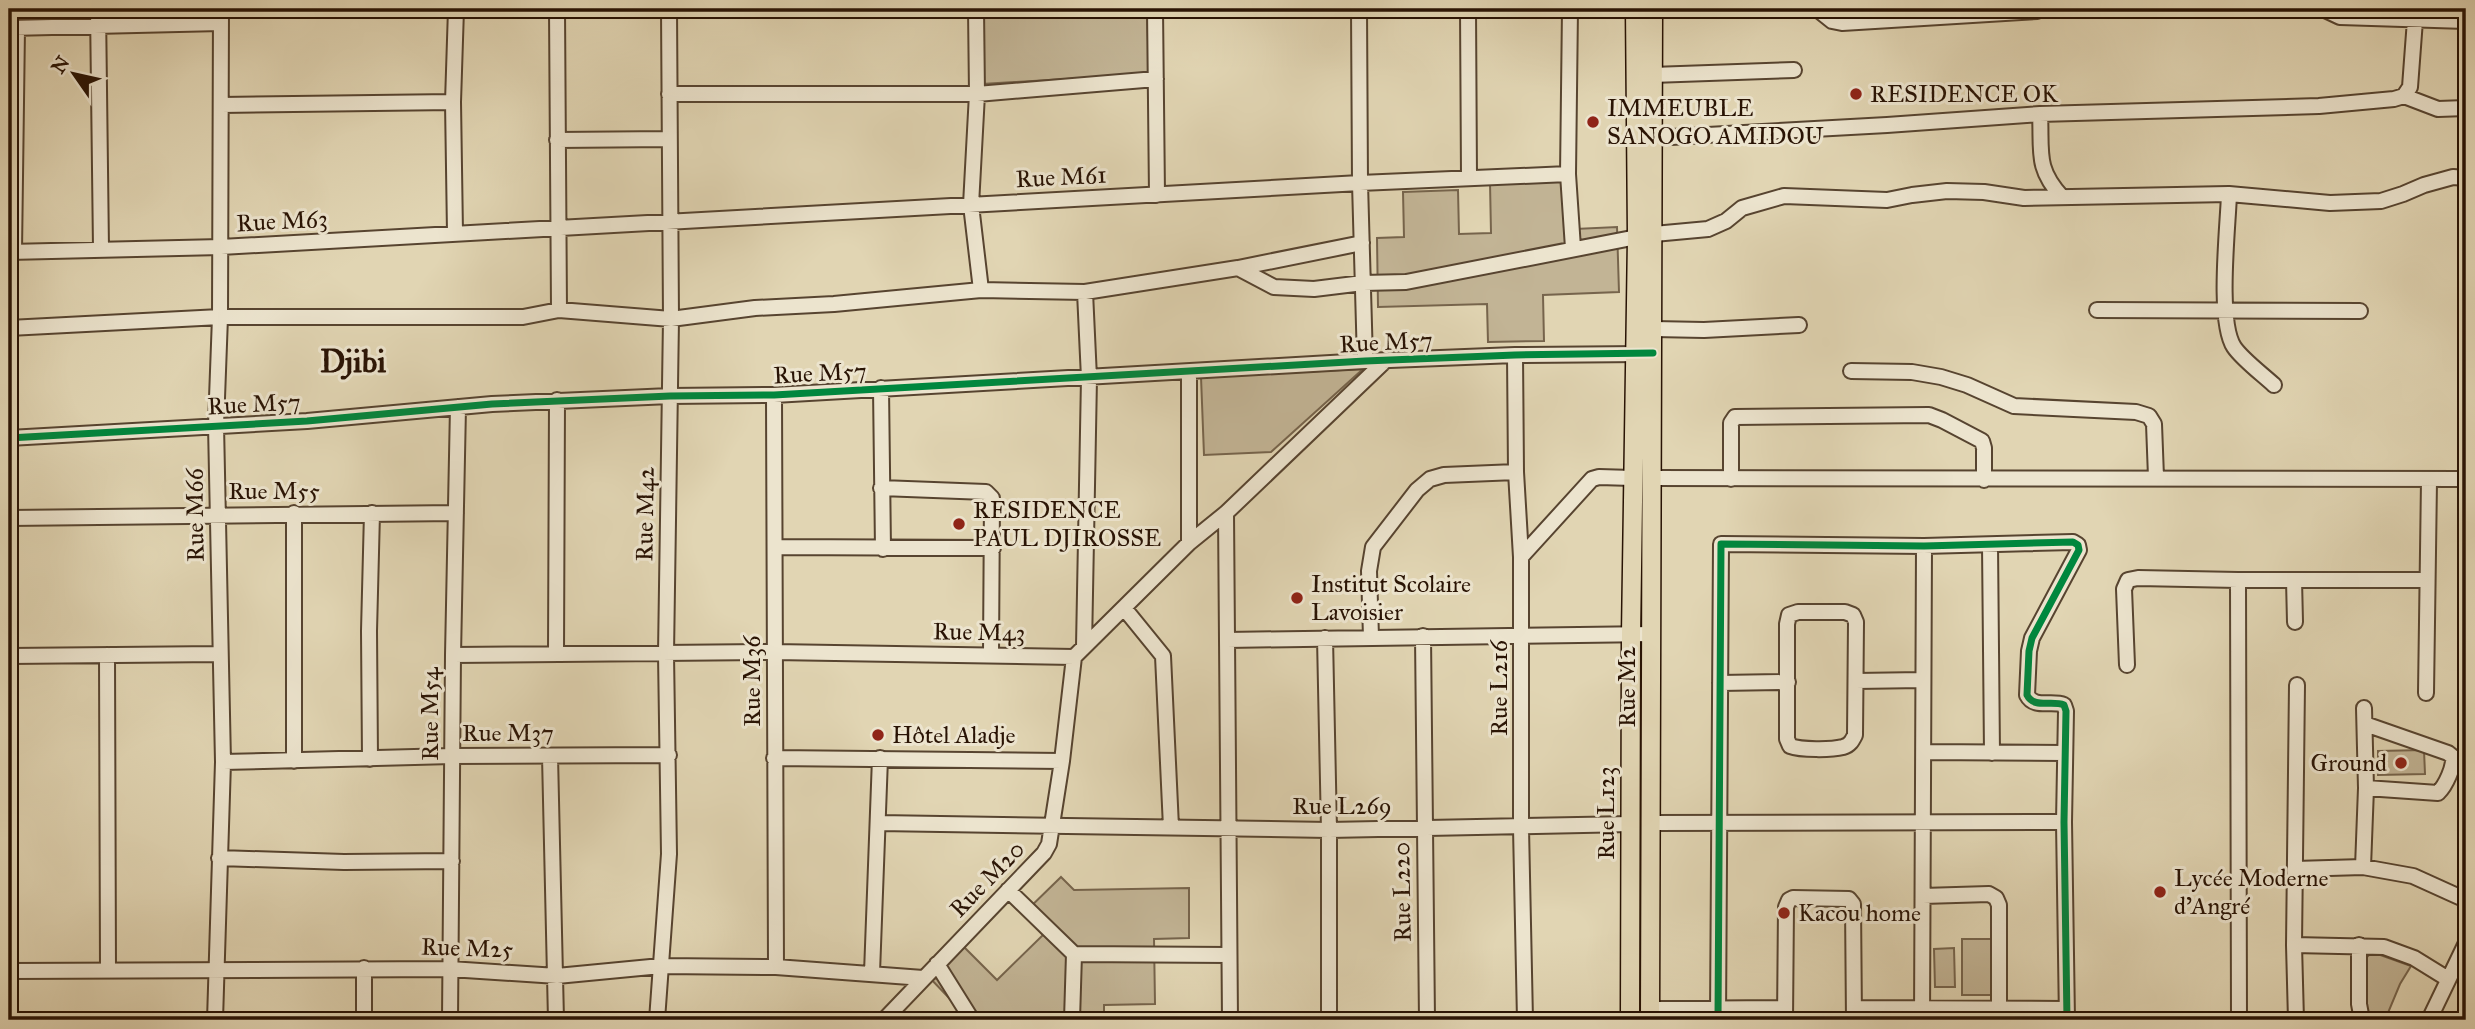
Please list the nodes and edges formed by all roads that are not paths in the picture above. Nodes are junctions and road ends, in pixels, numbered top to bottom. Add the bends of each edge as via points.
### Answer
1 (98, 9) edge
2 (456, 9) edge
3 (557, 9) edge
4 (669, 9) edge
5 (976, 9) edge
6 (1155, 9) edge
7 (1359, 9) edge
8 (1468, 9) edge
9 (1570, 9) edge
10 (1635, 9) edge
11 (1653, 9) edge
12 (1817, 9) edge
13 (2040, 9) edge
14 (2323, 9) edge
15 (1974, 13) edge
16 (221, 16) edge
17 (2415, 20) junction
18 (2466, 21) edge
19 (99, 25) junction
20 (13, 28) edge
21 (1794, 69) dead end
22 (1652, 75) junction
23 (1156, 79) junction
24 (669, 94) junction
25 (977, 94) junction
26 (2404, 96) junction
27 (453, 102) junction
28 (221, 106) junction
29 (2466, 108) edge
30 (2040, 114) junction
31 (1653, 138) junction
32 (669, 139) junction
33 (557, 140) junction
34 (1568, 174) junction
35 (1469, 178) junction
36 (2466, 178) edge
37 (1360, 183) junction
38 (2229, 194) junction
39 (1157, 195) junction
40 (2062, 197) junction
41 (971, 205) junction
42 (670, 222) junction
43 (557, 228) junction
44 (456, 233) junction
45 (1646, 236) junction
46 (1362, 243) junction
47 (220, 247) junction
48 (1573, 248) junction
49 (101, 249) junction
50 (11, 251) edge
51 (1238, 268) junction
52 (1363, 283) junction
53 (981, 290) junction
54 (1085, 292) junction
55 (559, 310) junction
56 (2097, 310) dead end
57 (2225, 310) junction
58 (2360, 311) dead end
59 (220, 317) junction
60 (671, 319) junction
61 (1799, 324) dead end
62 (9, 328) edge
63 (1654, 329) junction
64 (1654, 353) junction
65 (1634, 354) junction
66 (1515, 355) junction
67 (1365, 361) junction
68 (1385, 361) junction
69 (1851, 370) dead end
70 (1189, 373) junction
71 (1089, 378) junction
72 (2274, 385) dead end
73 (881, 388) junction
74 (774, 395) junction
75 (670, 396) junction
76 (556, 400) junction
77 (458, 407) junction
78 (216, 425) junction
79 (9, 438) edge
80 (1516, 472) junction
81 (2156, 477) junction
82 (1632, 478) junction
83 (1653, 478) junction
84 (1731, 478) junction
85 (2466, 479) edge
86 (1984, 480) junction
87 (2429, 481) junction
88 (881, 488) junction
89 (294, 513) junction
90 (372, 513) junction
91 (456, 513) junction
92 (1226, 513) junction
93 (218, 514) junction
94 (9, 518) edge
95 (1189, 543) junction
96 (1990, 545) junction
97 (1924, 546) junction
98 (775, 547) junction
99 (993, 548) junction
100 (883, 549) junction
101 (1521, 557) junction
102 (2238, 580) junction
103 (2294, 580) junction
104 (2426, 580) junction
105 (1124, 608) junction
106 (2295, 622) dead end
107 (1630, 634) junction
108 (1651, 634) junction
109 (1423, 636) junction
110 (1522, 636) junction
111 (1371, 637) junction
112 (1325, 638) junction
113 (1227, 640) junction
114 (774, 652) junction
115 (1079, 652) junction
116 (219, 654) junction
117 (556, 654) junction
118 (666, 654) junction
119 (992, 654) junction
120 (453, 655) junction
121 (9, 656) edge
122 (107, 656) junction
123 (2127, 665) dead end
124 (1923, 680) junction
125 (1856, 681) junction
126 (1788, 682) junction
127 (1720, 683) junction
128 (2297, 685) dead end
129 (2426, 693) dead end
130 (2364, 708) dead end
131 (2365, 724) junction
132 (1924, 752) junction
133 (1992, 753) junction
134 (2065, 753) junction
135 (669, 755) junction
136 (452, 756) junction
137 (550, 756) junction
138 (774, 758) junction
139 (880, 758) junction
140 (370, 759) junction
141 (294, 761) junction
142 (1062, 761) junction
143 (223, 762) junction
144 (2366, 788) junction
145 (1720, 822) junction
146 (2064, 822) junction
147 (879, 823) junction
148 (1650, 823) junction
149 (1923, 823) junction
150 (1631, 824) junction
151 (1053, 826) junction
152 (1171, 827) junction
153 (1228, 828) junction
154 (1424, 828) junction
155 (1521, 828) junction
156 (1329, 830) junction
157 (219, 858) junction
158 (452, 860) junction
159 (2363, 867) junction
160 (2295, 869) junction
161 (1008, 890) junction
162 (1923, 896) junction
163 (2466, 900) edge
164 (2466, 943) edge
165 (2294, 945) junction
166 (2359, 945) junction
167 (1074, 954) junction
168 (1229, 954) junction
169 (937, 964) junction
170 (661, 966) junction
171 (776, 967) junction
172 (364, 968) junction
173 (450, 969) junction
174 (216, 970) junction
175 (9, 971) edge
176 (108, 971) junction
177 (872, 973) junction
178 (557, 976) junction
179 (923, 978) junction
180 (2448, 979) junction
181 (1999, 1009) junction
182 (1785, 1014) edge
183 (1854, 1014) edge
184 (1650, 1015) edge
185 (1718, 1015) edge
186 (1922, 1015) edge
187 (2066, 1015) edge
188 (215, 1020) edge
189 (364, 1020) edge
190 (450, 1020) edge
191 (556, 1020) edge
192 (657, 1020) edge
193 (884, 1020) edge
194 (972, 1020) edge
195 (1072, 1020) edge
196 (1230, 1020) edge
197 (1329, 1020) edge
198 (1427, 1020) edge
199 (1525, 1020) edge
200 (1630, 1020) edge
201 (2239, 1020) edge
202 (2296, 1020) edge
203 (2362, 1020) edge
204 (2428, 1020) edge

1 - 19 street
2 - 27 street
3 - 33 street
4 - 24 street, Rue M42
5 - 25 street
6 - 23 street
7 - 37 street
8 - 35 street
9 - 34 street
10 - 45 main road
11 - 22 main road
12 - 15 street via 1842,23
13 - 15 street
14 - 17 street via 2340,17
16 - 19 street
16 - 28 street, Rue M66
17 - 18 street
17 - 26 street via 2413,76
19 - 20 street
19 - 49 street
20 - 50 street
21 - 22 street
22 - 31 main road
23 - 25 street
23 - 39 street
24 - 25 street
24 - 32 street, Rue M42
25 - 41 street
26 - 29 street via 2438,109
26 - 30 street via 2319,106
27 - 28 street
27 - 44 street
28 - 47 street, Rue M66
30 - 31 street
30 - 40 street via 2042,169
31 - 45 main road
32 - 33 street
32 - 42 street, Rue M42
33 - 43 street
34 - 35 street, Rue M61
34 - 48 street
35 - 37 street, Rue M61
36 - 38 street via 2434,182 2381,201 2330,203
37 - 39 street, Rue M61
37 - 46 street
38 - 40 street
38 - 57 street
39 - 41 street, Rue M61
40 - 45 street via 1947,191 1887,200 1784,196 1742,208 1708,229
41 - 42 street, Rue M61
41 - 53 street
42 - 43 street, Rue M61
42 - 60 street, Rue M42
43 - 44 street, Rue M63
43 - 55 street
44 - 47 street, Rue M63
45 - 48 street
45 - 63 main road, Rue M2
45 - 65 main road, Rue L123
46 - 51 street
46 - 52 street
47 - 49 street, Rue M63
47 - 59 street, Rue M66
48 - 52 street via 1406,282
49 - 50 street, Rue M63
51 - 52 street via 1274,287 1314,289
51 - 54 street
52 - 67 street
53 - 54 street
53 - 60 street
54 - 71 street, Rue M20
55 - 59 street via 523,317
55 - 60 street
56 - 57 street
57 - 58 street
57 - 72 street via 2235,348
59 - 62 street
59 - 78 street, Rue M66
60 - 75 street, Rue M42
61 - 63 street
63 - 64 main road, Rue M2
64 - 65 street, Rue M57
64 - 83 main road, Rue M2
65 - 66 street, Rue M57
65 - 82 main road, Rue L123
66 - 68 street, Rue M57
66 - 80 street, Rue L216
67 - 68 street, Rue M57
67 - 70 street, Rue M57
68 - 92 street
69 - 81 street via 1941,377 2014,406 2149,416 2154,424
70 - 71 street, Rue M57
70 - 95 street
71 - 73 street, Rue M57
71 - 115 street, Rue M20
73 - 74 street, Rue M57
73 - 88 street
74 - 75 street, Rue M57
74 - 98 street, Rue M36
75 - 76 street, Rue M57
75 - 118 street, Rue M42
76 - 77 street, Rue M57
76 - 117 street
77 - 78 street, Rue M57
77 - 91 street, Rue M54
78 - 79 street, Rue M57
78 - 93 street, Rue M66
80 - 101 street, Rue L216
80 - 111 street via 1444,475 1417,490 1373,547
81 - 86 street
81 - 87 street
82 - 101 street via 1592,479
82 - 107 main road, Rue L123
83 - 84 street
83 - 108 main road, Rue M2
84 - 86 street
84 - 86 street via 1731,423 1735,417 1929,415 1982,441
85 - 87 street
87 - 104 street
88 - 99 street via 986,492 992,498
88 - 100 street
89 - 90 street, Rue M55
89 - 93 street, Rue M55
89 - 141 street
90 - 91 street, Rue M55
90 - 140 street
91 - 120 street, Rue M54
92 - 95 street
92 - 113 street
93 - 94 street, Rue M55
93 - 116 street, Rue M66
95 - 105 street
96 - 97 street
96 - 133 street
96 - 134 street via 2078,545 2029,651 2027,695 2035,703 2064,705
97 - 124 street
97 - 127 street via 1721,544
98 - 100 street
98 - 114 street, Rue M36
99 - 100 street
99 - 119 street
101 - 110 street, Rue L216
102 - 103 street
102 - 123 street via 2128,580 2124,589
102 - 201 street
103 - 104 street
103 - 106 street
104 - 129 street
105 - 115 street
105 - 152 street via 1163,656
107 - 108 street
107 - 110 street
107 - 150 main road, Rue L123
108 - 148 main road, Rue M2
109 - 110 street
109 - 111 street
109 - 154 street, Rue L220
110 - 155 street, Rue L216
111 - 112 street
112 - 113 street
112 - 156 street
113 - 153 street
114 - 118 street, Rue M43
114 - 119 street, Rue M43
114 - 138 street, Rue M36
115 - 119 street, Rue M43
115 - 142 street, Rue M20
116 - 122 street
116 - 143 street, Rue M66
117 - 118 street, Rue M43
117 - 120 street, Rue M43
118 - 135 street, Rue M42
120 - 136 street, Rue M54
121 - 122 street
122 - 176 street
124 - 125 street
124 - 132 street
125 - 126 street via 1852,743 1797,748 1787,739
125 - 126 street via 1853,615 1798,612 1790,615 1787,624
126 - 127 street
127 - 145 street
128 - 160 street
130 - 131 street
131 - 144 street
131 - 144 street via 2448,753 2454,762 2438,793
132 - 133 street
132 - 149 street
133 - 134 street
134 - 146 street
135 - 137 street, Rue M37
135 - 170 street, Rue M42 via 669,854
136 - 137 street, Rue M37
136 - 140 street, Rue M37
136 - 158 street, Rue M54
137 - 178 street
138 - 139 street
138 - 171 street, Rue M36
139 - 142 street
139 - 147 street
140 - 141 street, Rue M37
141 - 143 street, Rue M37
142 - 151 street, Rue M20
143 - 157 street, Rue M66
144 - 159 street
145 - 148 street
145 - 149 street
145 - 185 street
146 - 149 street
146 - 187 street
147 - 151 street, Rue L269
147 - 177 street
148 - 184 main road, Rue M2
149 - 162 street
150 - 155 street, Rue L269
150 - 200 main road, Rue L123
151 - 152 street, Rue L269
151 - 161 street, Rue M20 via 1044,852
152 - 153 street, Rue L269
153 - 156 street, Rue L269
153 - 168 street
154 - 155 street, Rue L269
154 - 156 street, Rue L269
154 - 198 street, Rue L220
155 - 199 street, Rue L216
156 - 197 street
157 - 158 street
157 - 174 street, Rue M66
158 - 173 street, Rue M54
159 - 160 street
159 - 163 street via 2413,876
160 - 165 street
161 - 167 street
161 - 169 street, Rue M20
162 - 181 street via 1989,894 1996,898
162 - 186 street
164 - 180 street
165 - 166 street
165 - 202 street
166 - 180 street via 2395,949
166 - 203 street
167 - 168 street
167 - 195 street
168 - 196 street
169 - 179 street, Rue M20
169 - 194 street
170 - 171 street, Rue M25
170 - 178 street, Rue M25
170 - 192 street, Rue M42
171 - 177 street, Rue M25
172 - 173 street, Rue M25
172 - 174 street, Rue M25
172 - 189 street
173 - 178 street, Rue M25
173 - 190 street, Rue M54
174 - 176 street, Rue M25
174 - 188 street, Rue M66
175 - 176 street, Rue M25
177 - 179 street, Rue M25
178 - 191 street
179 - 193 street, Rue M20
180 - 204 street
181 - 186 street
181 - 187 street
182 - 183 street via 1786,907 1793,898 1849,900 1853,904
182 - 185 street
183 - 186 street
184 - 185 street

